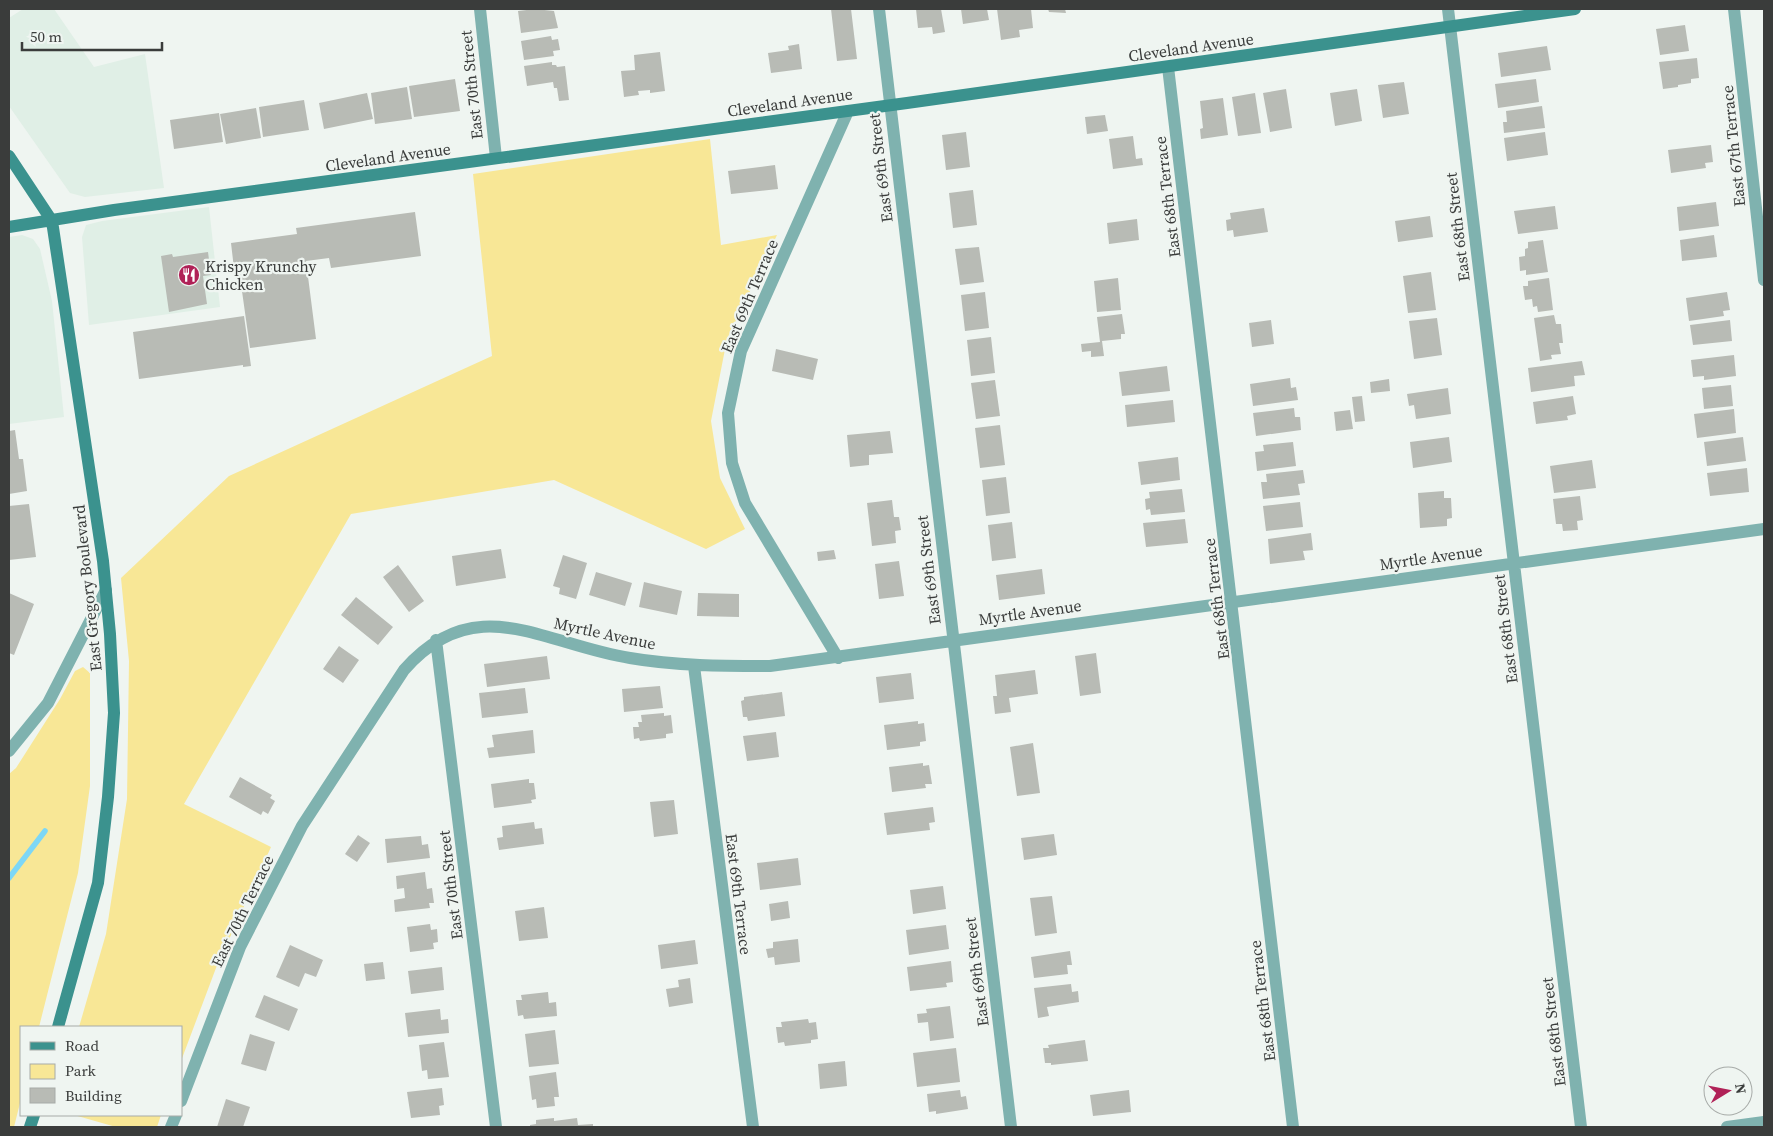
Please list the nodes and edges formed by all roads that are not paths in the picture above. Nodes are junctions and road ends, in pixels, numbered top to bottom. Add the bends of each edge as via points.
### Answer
1 (480, 9) edge
2 (879, 9) edge
3 (1448, 9) edge
4 (1575, 9) edge
5 (1734, 9) edge
6 (1450, 26) junction
7 (1168, 67) junction
8 (889, 106) junction
9 (848, 111) junction
10 (9, 156) edge
11 (496, 158) junction
12 (52, 221) junction
13 (9, 227) edge
14 (1764, 280) edge
15 (1764, 529) edge
16 (1514, 563) junction
17 (106, 590) junction
18 (1232, 600) junction
19 (436, 640) junction
20 (953, 640) junction
21 (838, 658) junction
22 (694, 666) junction
23 (355, 745) joint
24 (9, 750) edge
25 (58, 1026) edge
26 (182, 1098) edge
27 (1764, 1122) edge
28 (496, 1127) edge
29 (752, 1127) edge
30 (1011, 1127) edge
31 (1293, 1127) edge
32 (1581, 1127) edge
33 (1727, 1127) edge

1 - 11 street, East 70th Street
2 - 8 street, East 69th Street
3 - 6 street, East 68th Street
4 - 6 main road, Cleveland Avenue
5 - 14 street, East 67th Terrace
6 - 7 main road, Cleveland Avenue
6 - 16 street, East 68th Street
7 - 8 main road, Cleveland Avenue
7 - 18 street, East 68th Terrace
8 - 9 main road, Cleveland Avenue
8 - 20 street, East 69th Street
9 - 11 main road, Cleveland Avenue
9 - 21 street, East 69th Terrace via 741,351 728,413 732,463 745,503
10 - 12 main road, East Gregory Boulevard
11 - 12 main road, Cleveland Avenue
12 - 13 main road, Cleveland Avenue
12 - 17 main road, East Gregory Boulevard
15 - 16 street, Myrtle Avenue
16 - 18 street, Myrtle Avenue
16 - 32 street, East 68th Street
17 - 24 street via 48,703
17 - 25 main road, East Gregory Boulevard via 114,713 107,806 98,883
18 - 20 street, Myrtle Avenue
18 - 31 street, East 68th Terrace
19 - 22 street, Myrtle Avenue via 458,630 502,625 628,658
19 - 23 street, Myrtle Avenue via 404,670
19 - 28 street, East 70th Street
20 - 21 street, Myrtle Avenue
20 - 30 street, East 69th Street
21 - 22 street, Myrtle Avenue via 770,666
22 - 29 street, East 69th Terrace
23 - 26 street, East 70th Terrace via 302,826 240,947
27 - 33 street

